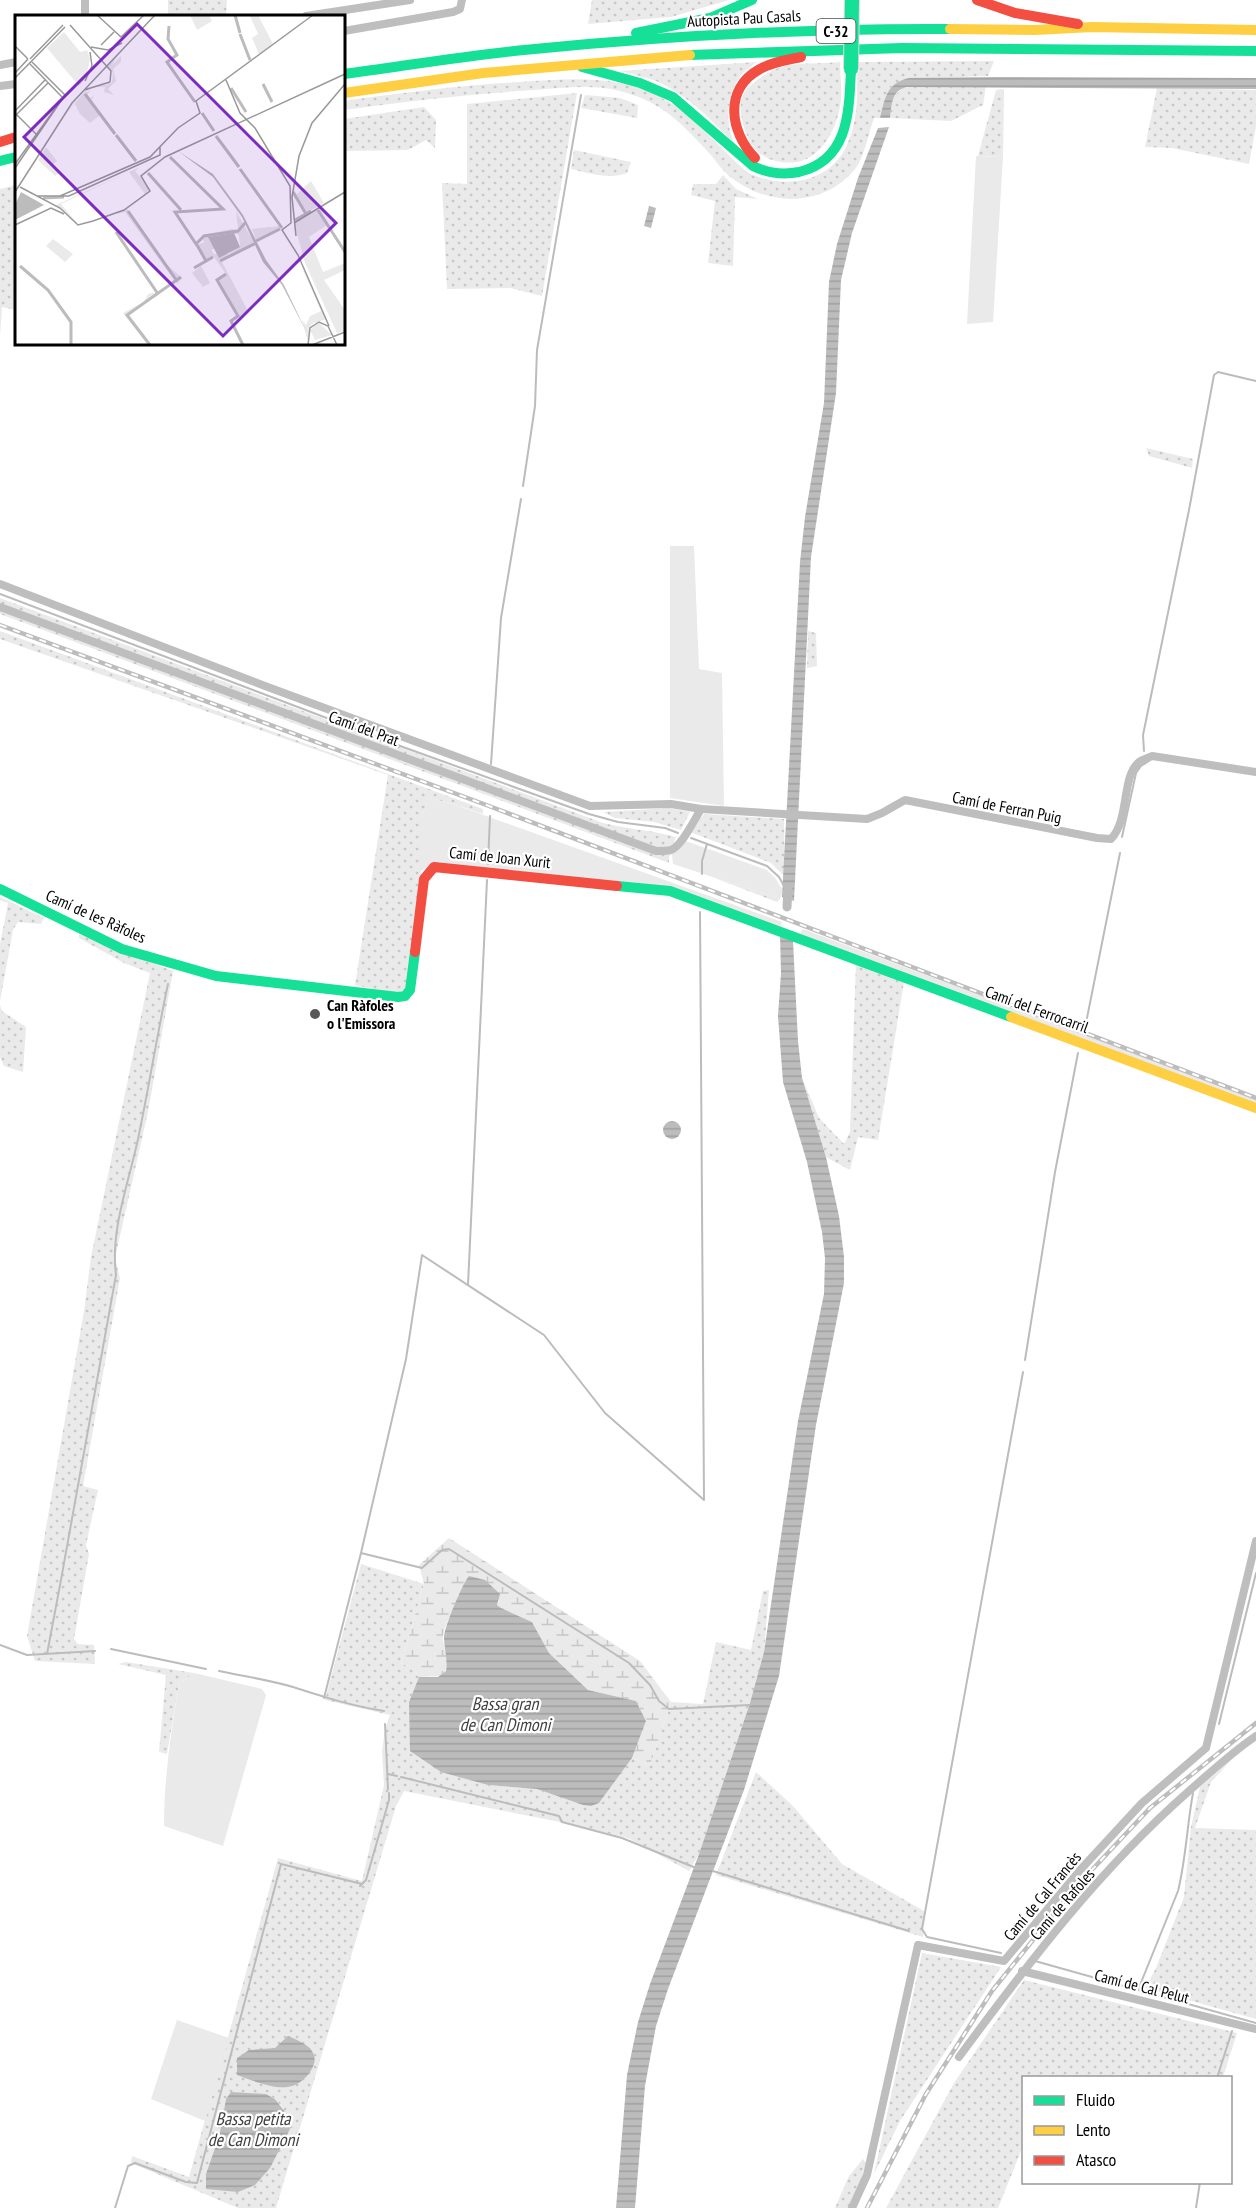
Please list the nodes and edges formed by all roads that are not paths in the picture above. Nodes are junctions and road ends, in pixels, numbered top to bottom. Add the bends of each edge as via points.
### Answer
1 (410, 0) edge
2 (462, 0) edge
3 (752, 0) edge
4 (852, 0) edge
5 (977, 0) edge
6 (312, 15) edge
7 (1092, 27) junction
8 (1256, 30) edge
9 (345, 31) edge
10 (580, 45) junction
11 (832, 50) junction
12 (1256, 51) edge
13 (15, 62) edge
14 (0, 65) edge
15 (571, 65) junction
16 (345, 74) edge
17 (15, 84) edge
18 (0, 86) edge
19 (345, 93) edge
20 (15, 137) edge
21 (0, 142) edge
22 (15, 157) edge
23 (0, 161) edge
24 (786, 174) junction
25 (0, 584) edge
26 (0, 607) edge
27 (1256, 772) edge
28 (701, 809) junction
29 (0, 889) edge
30 (807, 942) joint
31 (216, 976) joint
32 (1256, 1108) edge
33 (1256, 1541) edge
34 (1256, 1736) edge
35 (1022, 1971) junction
36 (1256, 2029) edge
37 (959, 2057) dead end
38 (852, 2208) edge

1 - 6 street
2 - 9 street via 462,6 453,12
3 - 10 main road via 694,23
4 - 24 main road, bridge via 848,118 839,144 820,164
5 - 7 main road via 1030,17
7 - 8 main road, Autopista Pau Casals / C-32
7 - 10 main road, Autopista Pau Casals / C-32 via 797,32
10 - 16 main road, Autopista Pau Casals / C-32
11 - 12 main road, C-32
11 - 15 main road, C-32 via 638,58
11 - 24 main road via 768,65 750,76 737,94 733,114 741,144 759,161
13 - 14 street
15 - 19 main road, C-32
15 - 24 main road via 659,90 692,111 754,166
17 - 18 street
20 - 21 main road
22 - 23 main road
25 - 28 street, Camí de Ferran Puig via 590,806 671,804
26 - 28 street, Camí del Prat via 656,851 671,850 681,843
27 - 28 street, Camí de Ferran Puig via 1152,756 1132,771 1119,830 1111,838 905,800 867,819
29 - 31 main road, Camí de les Ràfoles via 122,949
30 - 31 main road, Camí de Joan Xurit via 670,891 434,867 424,879 413,976 405,996
30 - 32 main road, Camí del Ferrocarril
33 - 38 street, Camí de Cal Francès via 1206,1748 1142,1803 1004,1961 918,1945 867,2175
34 - 35 street, Camí de Rafoles via 1157,1819 1079,1902
35 - 36 street, Camí de Cal Pelut
35 - 37 street, Camí de Rafoles

